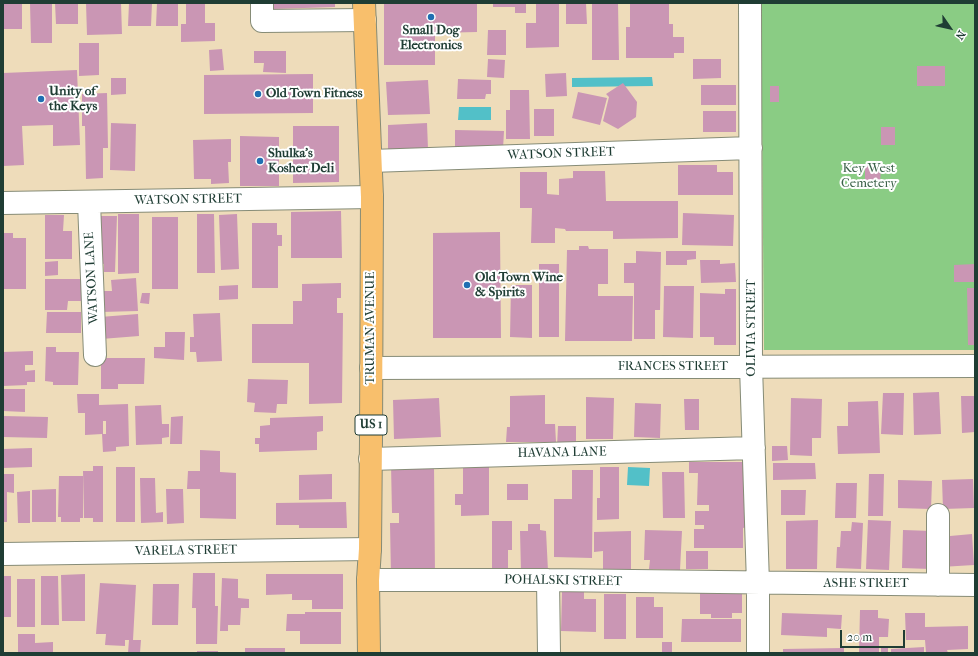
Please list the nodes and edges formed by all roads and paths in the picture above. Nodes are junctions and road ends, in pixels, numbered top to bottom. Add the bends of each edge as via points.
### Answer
1 (750, 3) edge
2 (262, 8) edge
3 (365, 11) edge
4 (751, 148) junction
5 (370, 161) junction
6 (372, 197) junction
7 (89, 202) junction
8 (3, 203) edge
9 (96, 355) dead end
10 (751, 366) junction
11 (975, 366) edge
12 (371, 368) junction
13 (754, 448) junction
14 (370, 459) junction
15 (938, 515) dead end
16 (370, 549) junction
17 (3, 554) edge
18 (368, 580) junction
19 (548, 580) junction
20 (758, 584) junction
21 (938, 585) junction
22 (975, 585) edge
23 (369, 653) edge
24 (550, 653) edge
25 (758, 653) edge

1 - 4 street, OLIVIA STREET
2 - 3 street via 262,22 340,20
3 - 5 main road, TRUMAN AVENUE / US 1
4 - 5 street, WATSON STREET
4 - 10 street, OLIVIA STREET
5 - 6 main road, TRUMAN AVENUE / US 1
6 - 7 street, WATSON STREET
6 - 12 main road, TRUMAN AVENUE / US 1
7 - 8 street, WATSON STREET
7 - 9 street, WATSON LANE
10 - 11 street, FRANCES STREET
10 - 12 street, FRANCES STREET
10 - 13 street, OLIVIA STREET
12 - 14 main road, TRUMAN AVENUE / US 1
13 - 14 street, HAVANA LANE
13 - 20 street, OLIVIA STREET
14 - 16 main road, TRUMAN AVENUE / US 1
15 - 21 street
16 - 17 street, VARELA STREET
16 - 18 main road, TRUMAN AVENUE / US 1
18 - 19 street, POHALSKI STREET
18 - 23 main road, TRUMAN AVENUE / US 1
19 - 20 street, POHALSKI STREET
19 - 24 street
20 - 21 street, ASHE STREET
20 - 25 street, OLIVIA STREET
21 - 22 street, ASHE STREET

